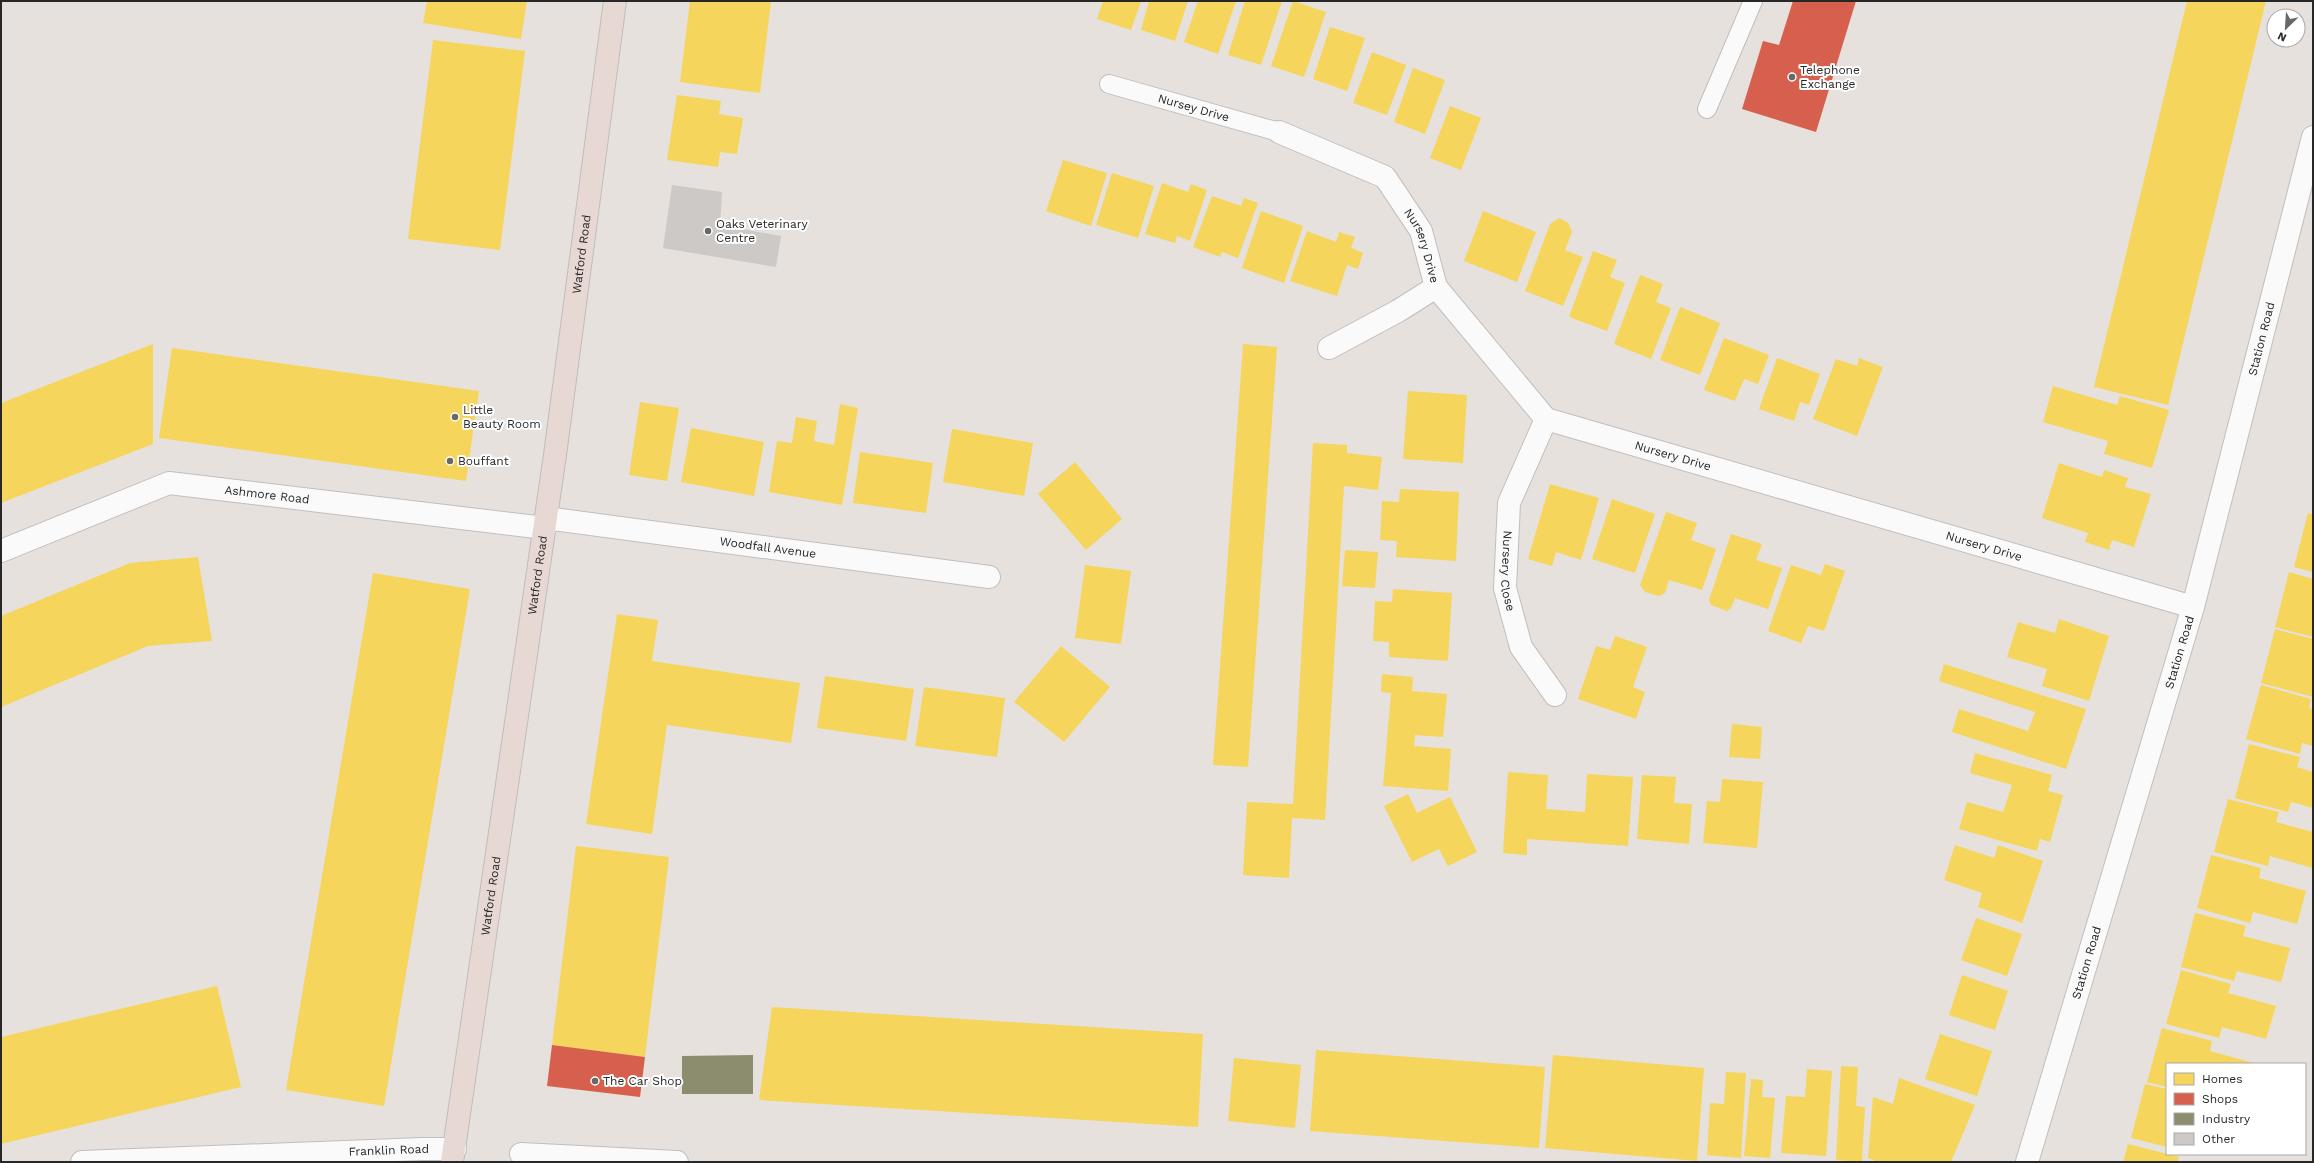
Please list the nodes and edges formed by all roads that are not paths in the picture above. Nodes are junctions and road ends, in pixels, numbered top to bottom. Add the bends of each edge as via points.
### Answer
1 (615, 1) edge
2 (1753, 1) edge
3 (1109, 84) dead end
4 (1707, 109) dead end
5 (1279, 132) joint
6 (2313, 137) edge
7 (1436, 286) junction
8 (1329, 348) dead end
9 (1546, 419) junction
10 (545, 523) junction
11 (1, 551) edge
12 (989, 577) dead end
13 (2193, 607) junction
14 (1555, 695) dead end
15 (521, 1154) dead end
16 (454, 1156) edge
17 (82, 1162) edge
18 (677, 1162) edge
19 (2027, 1162) edge

1 - 10 highway, Watford Road
2 - 4 lane
3 - 5 lane, Nursey Drive
5 - 7 street, Nursery Drive via 1385,177 1421,231
6 - 13 street, Station Road
7 - 8 street via 1398,311
7 - 9 street, Nursery Drive
9 - 13 street, Nursery Drive
9 - 14 street, Nursery Close via 1509,503 1505,588 1521,647
10 - 11 street, Ashmore Road via 169,484
10 - 12 street, Woodfall Avenue
10 - 16 highway, Watford Road
13 - 19 street, Station Road
15 - 18 street
16 - 17 street, Franklin Road via 422,1149

